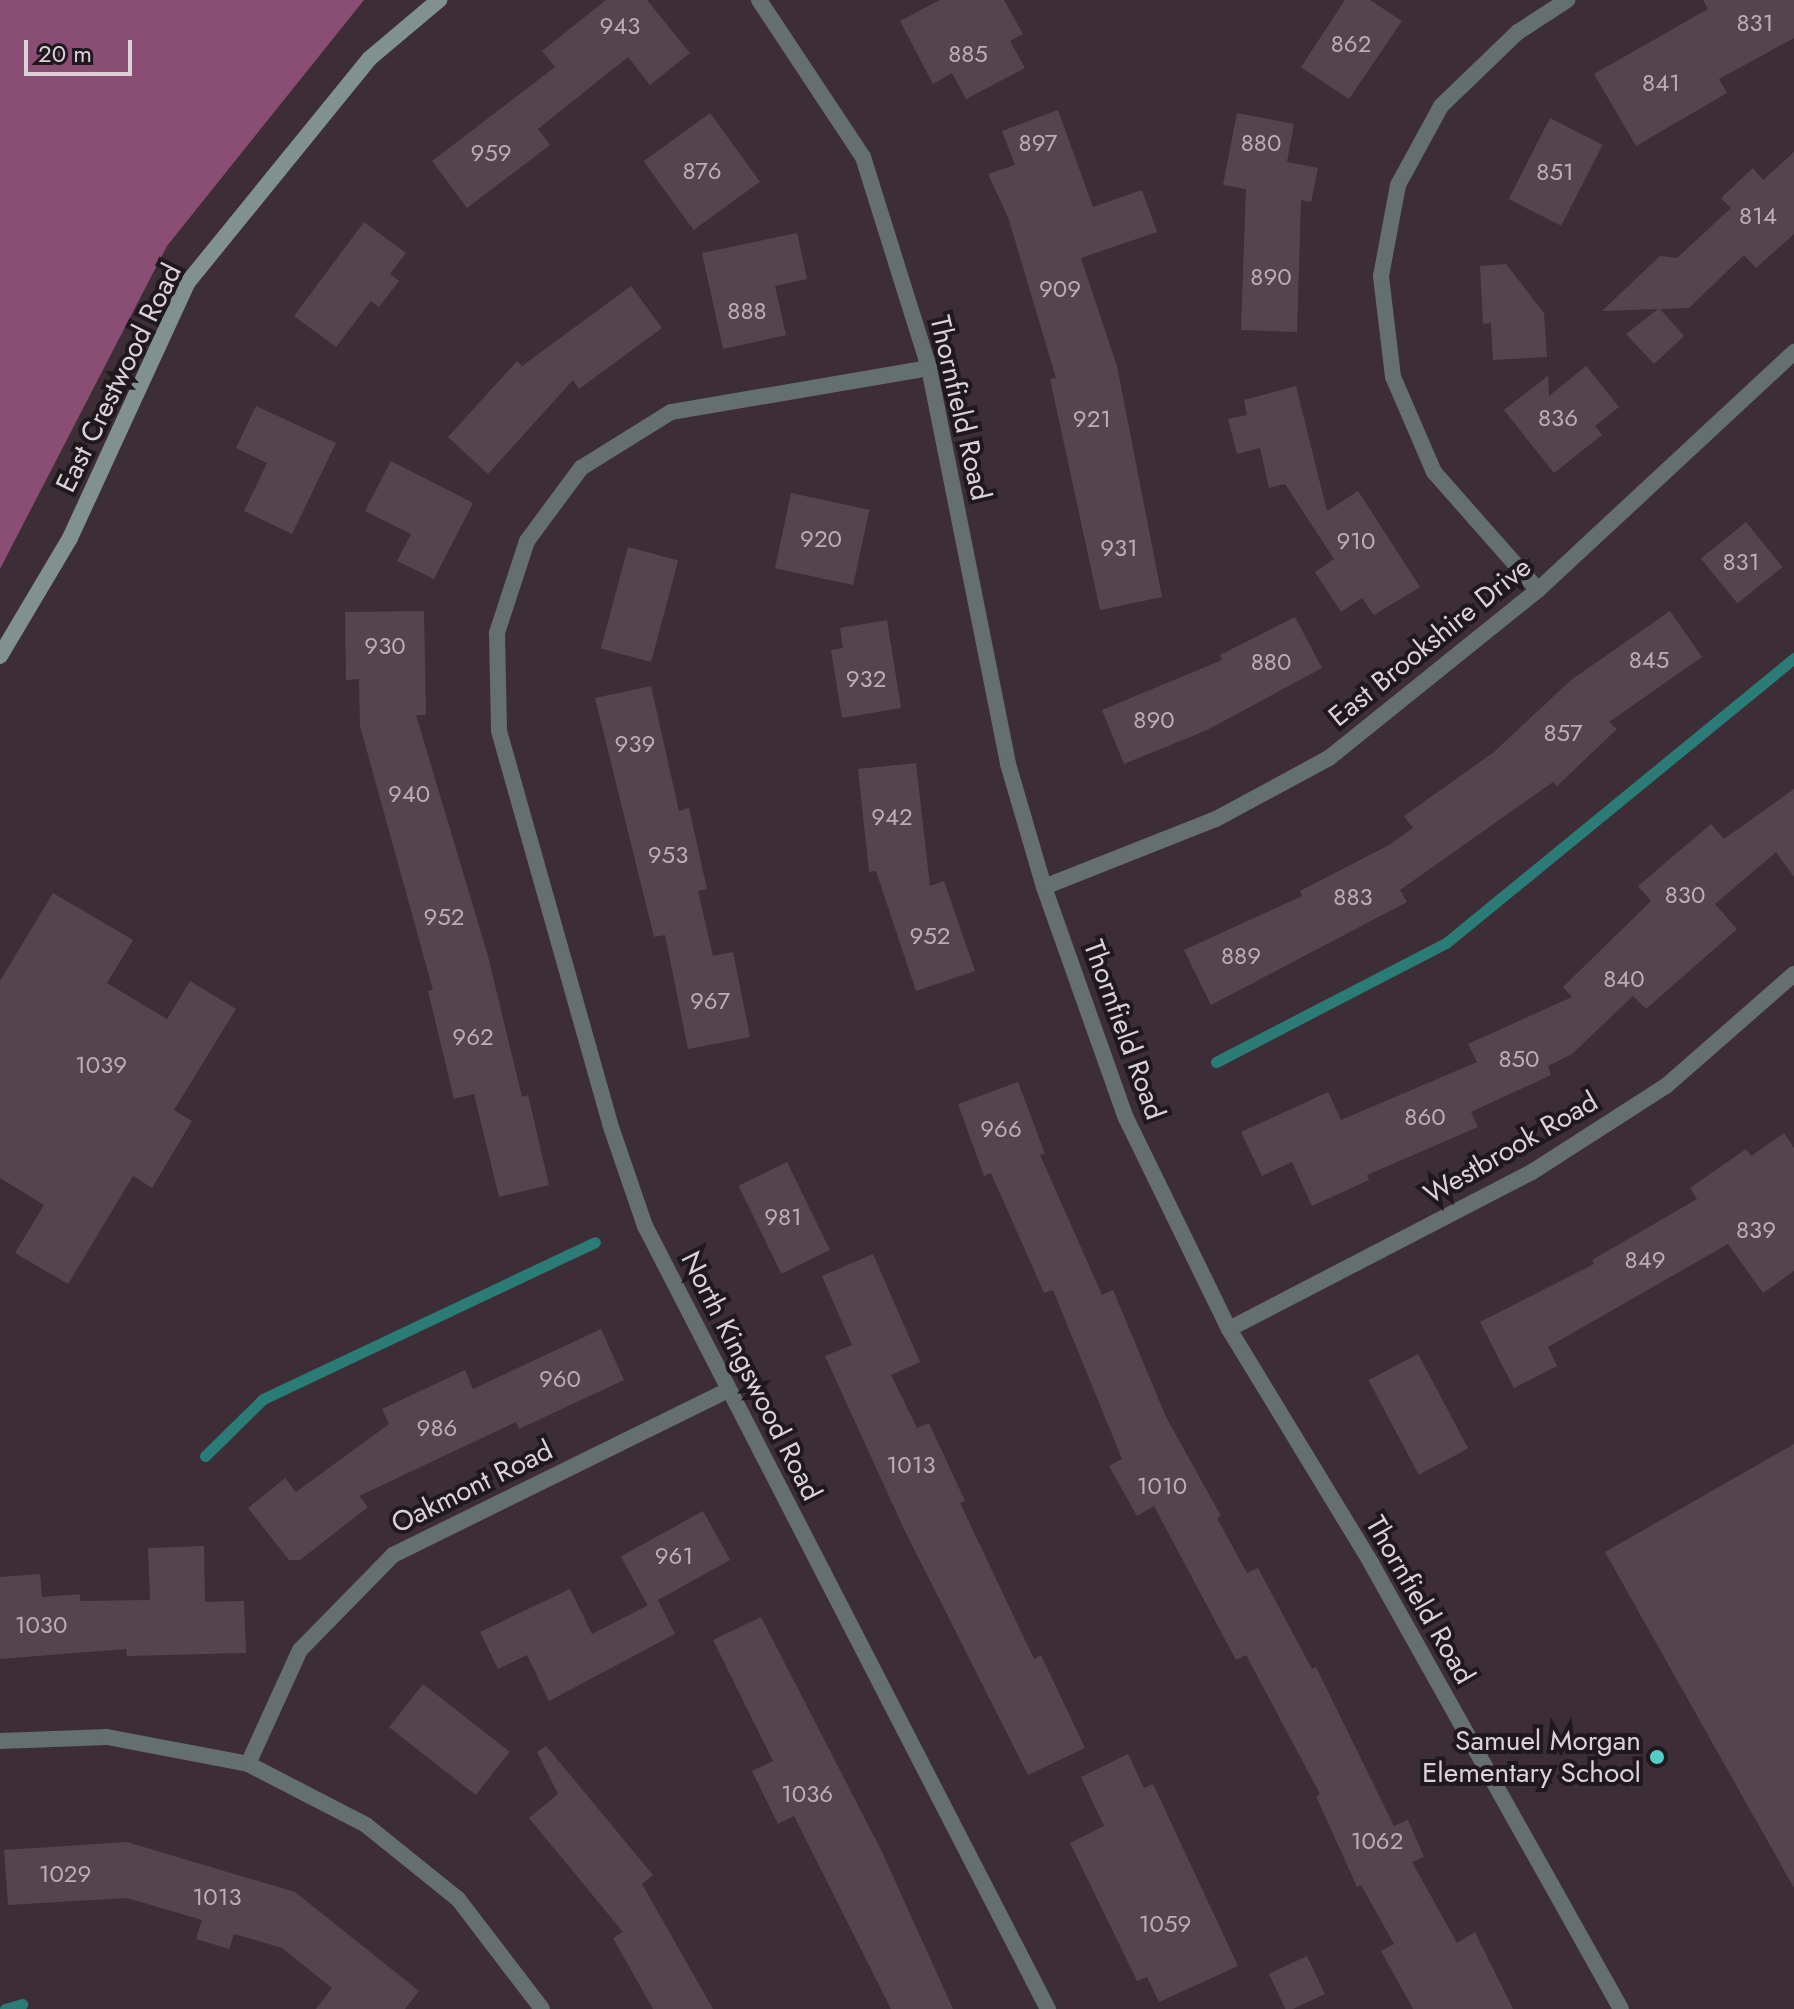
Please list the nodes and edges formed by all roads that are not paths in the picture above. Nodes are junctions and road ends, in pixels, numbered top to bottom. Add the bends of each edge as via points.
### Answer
1 (439, 0) edge
2 (759, 0) edge
3 (1567, 0) edge
4 (1794, 352) edge
5 (929, 368) junction
6 (1538, 590) junction
7 (0, 656) edge
8 (1044, 887) junction
9 (1794, 974) edge
10 (1229, 1329) junction
11 (729, 1390) junction
12 (0, 1741) edge
13 (248, 1764) junction
14 (542, 2009) edge
15 (1048, 2009) edge
16 (1621, 2009) edge

1 - 7 street, East Crestwood Road via 369,59 188,282 70,538
2 - 5 street, Thornfield Road via 863,157
3 - 6 street via 1518,32 1441,106 1398,185 1381,276 1393,377 1434,472
4 - 6 street, East Brookshire Drive
5 - 8 street, Thornfield Road via 1008,764
5 - 11 street, North Kingswood Road via 671,412 581,468 527,541 497,633 499,731 610,1124 645,1226
6 - 8 street, East Brookshire Drive via 1329,758 1216,819
8 - 10 street, Thornfield Road via 1126,1118
9 - 10 street, Westbrook Road via 1666,1086 1545,1163
10 - 16 street, Thornfield Road via 1371,1563
11 - 13 street, Oakmont Road via 393,1555 300,1650
11 - 15 street, North Kingswood Road
12 - 13 street via 107,1737
13 - 14 street via 366,1825 458,1899

